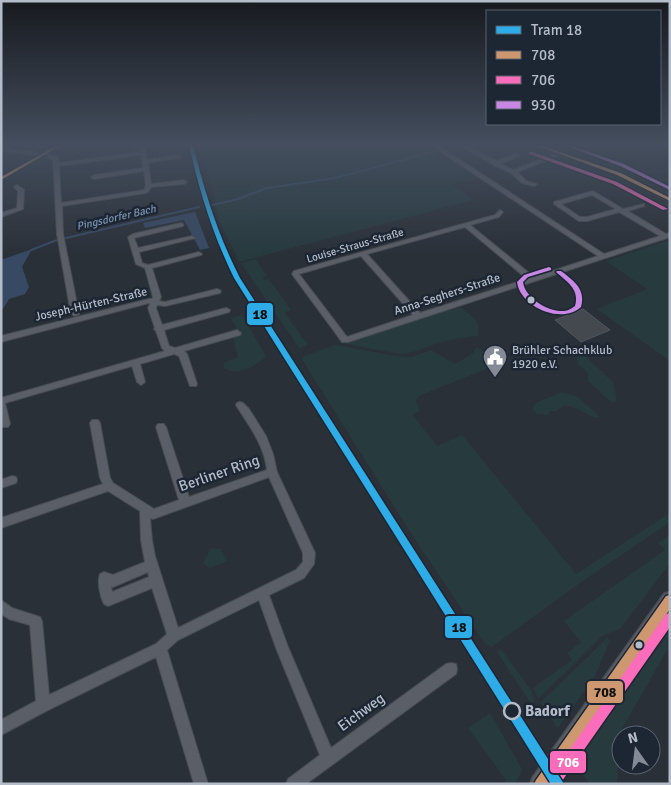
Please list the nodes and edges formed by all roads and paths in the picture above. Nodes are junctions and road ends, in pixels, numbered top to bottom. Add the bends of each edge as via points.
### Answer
1 (58, 181) edge
2 (148, 181) edge
3 (488, 181) edge
4 (522, 181) edge
5 (633, 181) edge
6 (184, 182) dead end
7 (534, 184) dead end
8 (17, 187) dead end
9 (150, 189) junction
10 (670, 200) edge
11 (59, 205) junction
12 (642, 205) dead end
13 (621, 210) junction
14 (500, 212) dead end
15 (1, 216) edge
16 (181, 224) dead end
17 (465, 224) junction
18 (667, 235) edge
19 (192, 238) dead end
20 (135, 251) junction
21 (362, 253) junction
22 (199, 254) dead end
23 (603, 256) junction
24 (148, 267) junction
25 (531, 278) junction
26 (216, 291) dead end
27 (153, 305) junction
28 (226, 310) dead end
29 (75, 314) dead end
30 (418, 316) junction
31 (158, 329) junction
32 (237, 333) dead end
33 (1, 339) edge
34 (345, 340) joint
35 (175, 350) junction
36 (135, 362) junction
37 (141, 382) dead end
38 (193, 384) dead end
39 (1, 402) edge
40 (240, 405) dead end
41 (95, 423) dead end
42 (5, 424) dead end
43 (161, 427) dead end
44 (272, 472) junction
45 (12, 480) dead end
46 (1, 484) edge
47 (109, 486) junction
48 (184, 502) junction
49 (145, 510) junction
50 (1, 523) edge
51 (153, 564) junction
52 (157, 580) junction
53 (262, 593) junction
54 (670, 600) edge
55 (1, 606) edge
56 (174, 636) junction
57 (160, 648) junction
58 (451, 669) dead end
59 (43, 705) junction
60 (1, 728) edge
61 (328, 757) junction
62 (201, 784) edge
63 (293, 784) edge
64 (540, 784) edge

1 - 11 street
2 - 9 street
3 - 23 street
4 - 7 street
5 - 10 street
6 - 9 street
8 - 15 street via 21,190 20,209
9 - 11 street
11 - 29 street via 60,234
12 - 13 street
13 - 13 street via 593,193 556,203 587,220
13 - 18 street
14 - 17 street, Louise-Straus-Straße via 497,216
16 - 20 street via 135,234 131,237
17 - 21 street, Louise-Straus-Straße
17 - 25 street
18 - 23 street, Anna-Seghers-Straße
19 - 20 street
20 - 24 street via 139,264
21 - 30 street
21 - 34 street, Louise-Straus-Straße via 295,274
22 - 24 street
23 - 25 street, Anna-Seghers-Straße
24 - 27 street via 157,297
25 - 30 street, Anna-Seghers-Straße
26 - 27 street, Joseph-Hürten-Straße
27 - 31 street, Joseph-Hürten-Straße
27 - 33 street, Joseph-Hürten-Straße via 149,301
28 - 31 street
30 - 34 street, Anna-Seghers-Straße
31 - 35 street, Joseph-Hürten-Straße via 166,348
32 - 35 street
35 - 36 street
35 - 38 street, Joseph-Hürten-Straße via 183,354
36 - 37 street
36 - 39 street
39 - 42 street
40 - 44 street via 249,416 271,461
41 - 47 street
43 - 48 street
44 - 48 street, Berliner Ring
44 - 53 street, Berliner Ring via 309,552 308,564 300,574
45 - 46 street
47 - 49 street
47 - 50 street
48 - 49 street, Berliner Ring via 154,514
49 - 51 street via 144,522
51 - 52 street
51 - 52 street via 113,581 104,578 108,600
52 - 56 street
53 - 56 street, Berliner Ring
53 - 61 street
54 - 64 street
55 - 59 street via 9,613 36,621
56 - 57 street, Berliner Ring
57 - 59 street, Berliner Ring
57 - 62 street
58 - 61 street, Eichweg
59 - 60 street, Berliner Ring
61 - 63 street, Eichweg

